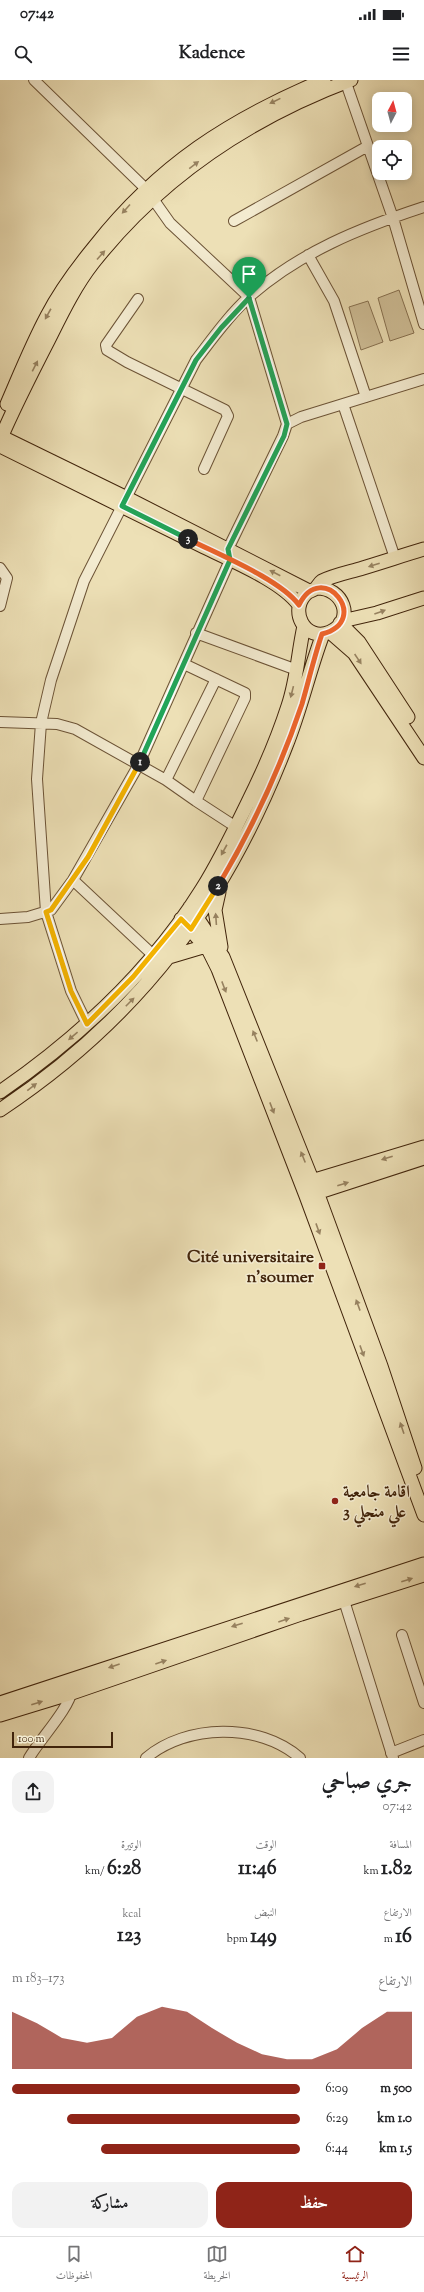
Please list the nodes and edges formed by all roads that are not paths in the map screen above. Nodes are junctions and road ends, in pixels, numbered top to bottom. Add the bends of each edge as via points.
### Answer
1 (34, 80) edge
2 (324, 80) edge
3 (347, 81) edge
4 (368, 146) junction
5 (149, 194) junction
6 (424, 207) edge
7 (393, 218) junction
8 (234, 221) dead end
9 (308, 255) junction
10 (249, 298) junction
11 (138, 299) dead end
12 (424, 324) edge
13 (424, 379) edge
14 (181, 389) junction
15 (366, 397) junction
16 (343, 404) junction
17 (0, 419) edge
18 (287, 424) junction
19 (0, 440) edge
20 (204, 469) dead end
21 (124, 502) junction
22 (424, 548) edge
23 (229, 554) junction
24 (395, 558) junction
25 (0, 568) edge
26 (312, 590) junction
27 (424, 598) edge
28 (299, 605) junction
29 (0, 606) edge
30 (304, 626) junction
31 (334, 627) junction
32 (196, 634) junction
33 (184, 664) junction
34 (297, 670) junction
35 (216, 679) junction
36 (0, 722) edge
37 (41, 723) junction
38 (424, 742) edge
39 (424, 758) edge
40 (138, 766) junction
41 (166, 780) junction
42 (196, 801) junction
43 (236, 827) junction
44 (222, 879) junction
45 (73, 880) junction
46 (190, 907) junction
47 (46, 912) junction
48 (0, 919) edge
49 (181, 919) junction
50 (195, 924) junction
51 (210, 947) junction
52 (153, 955) junction
53 (169, 957) junction
54 (223, 957) junction
55 (87, 1024) junction
56 (264, 1073) junction
57 (0, 1092) edge
58 (0, 1110) edge
59 (424, 1147) edge
60 (424, 1158) edge
61 (309, 1189) junction
62 (424, 1491) edge
63 (424, 1515) edge
64 (424, 1564) edge
65 (424, 1575) edge
66 (342, 1596) junction
67 (402, 1635) dead end
68 (73, 1686) junction
69 (0, 1703) edge
70 (424, 1703) edge
71 (0, 1715) edge
72 (424, 1740) edge
73 (392, 1756) edge
74 (29, 1758) edge
75 (146, 1758) edge
76 (300, 1758) edge

1 - 5 street
2 -> 5 main road via 278,100 216,134 187,154
3 - 4 street
5 -> 3 main road via 231,138 303,98
4 - 7 street
4 - 8 street
5 - 10 street via 170,223
5 -> 17 main road via 110,227 62,290 47,315
19 -> 5 main road via 67,303 93,264 140,210
6 - 7 street
7 - 9 street via 359,229
7 - 12 street
9 - 10 street
9 - 15 street via 334,301
10 - 14 street via 196,360
10 - 18 street
11 - 14 street via 106,345 107,350
13 - 15 street
14 - 20 street via 221,407 228,416
14 - 21 street
15 - 16 street
16 - 18 street
16 - 24 street
18 - 23 street via 284,436
19 - 21 main road
21 - 23 main road
21 - 37 street via 84,581 50,680
22 - 24 main road
26 -> 23 main road
23 - 28 main road via 294,598
23 - 32 street
24 -> 26 main road via 322,581
25 - 29 street via 8,578
26 - 28 main road via 302,597
26 - 31 main road via 330,590 341,599 344,614
31 -> 27 main road
28 - 30 main road via 298,613
30 - 31 main road via 316,633
30 - 34 main road
31 - 38 main road via 359,642
31 -> 39 main road
31 - 44 main road via 286,747
32 - 33 street
32 - 34 street
33 - 35 street
33 - 40 street
34 -> 43 main road via 289,705 269,758
35 - 41 street
35 - 42 street via 241,690 245,693 245,698
36 - 37 street
37 - 40 street via 76,729
37 - 47 street via 37,779
40 - 41 street
40 - 45 street
41 - 42 street
42 - 43 street
43 -> 46 main road
44 - 50 main road
54 -> 44 main road via 215,910
45 - 47 street via 51,910
45 - 52 street
46 - 49 main road
46 - 50 main road
47 - 48 street via 28,917
47 - 55 street via 71,991
49 - 50 main road
49 - 52 main road
50 - 51 main road
50 - 53 main road
51 - 53 main road
51 - 54 main road
51 -> 56 main road
52 - 55 main road
58 -> 53 main road via 94,1038 140,993
56 -> 54 main road
55 -> 57 main road via 34,1068
56 - 61 main road
59 -> 61 main road
61 -> 60 main road
62 -> 61 main road
61 -> 63 main road
64 -> 66 main road
66 -> 65 main road
66 - 68 main road
66 - 73 street
67 - 70 street
68 - 69 main road
71 -> 68 main road
68 - 74 street via 55,1722
72 - 73 street
75 - 76 street via 156,1749 175,1739 231,1732 250,1734 277,1743

